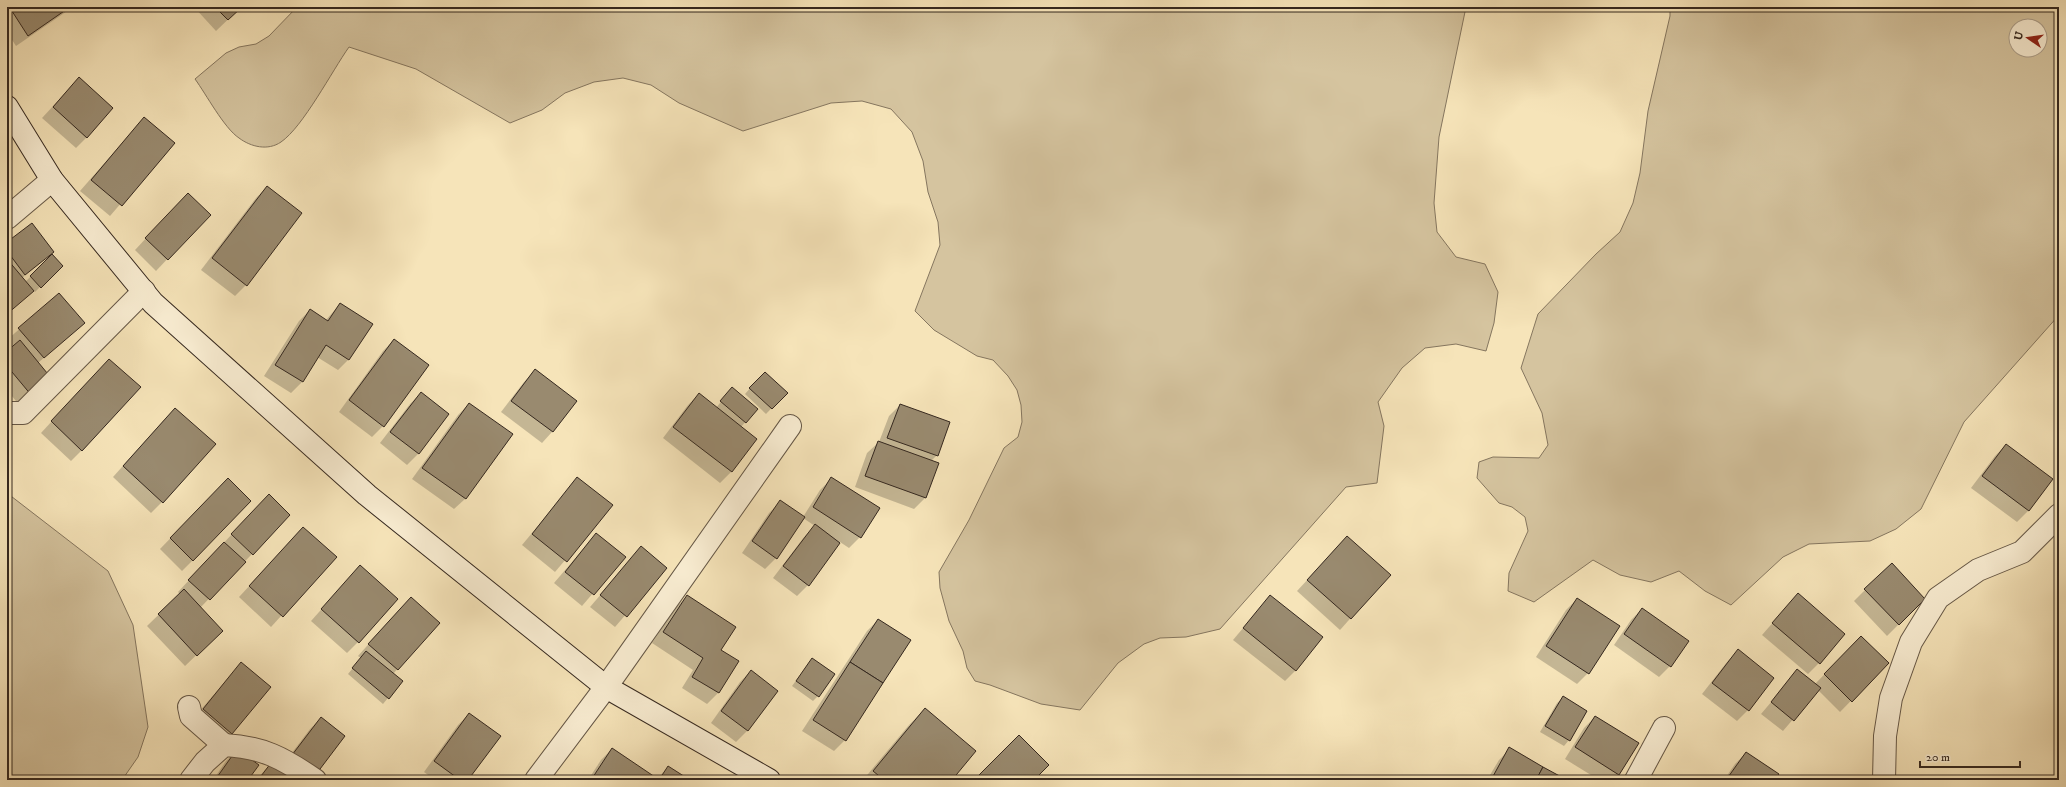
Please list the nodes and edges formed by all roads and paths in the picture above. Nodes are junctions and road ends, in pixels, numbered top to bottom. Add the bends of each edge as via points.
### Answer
1 (7, 107) edge
2 (52, 180) junction
3 (7, 218) edge
4 (144, 292) junction
5 (7, 413) edge
6 (790, 426) dead end
7 (2059, 515) edge
8 (606, 687) junction
9 (189, 707) dead end
10 (1664, 728) dead end
11 (224, 746) junction
12 (191, 780) edge
13 (315, 780) edge
14 (536, 780) edge
15 (769, 780) edge
16 (1636, 780) edge
17 (1884, 780) edge

1 - 2 street
2 - 3 street
2 - 4 street
4 - 5 street via 22,413
4 - 8 street via 367,496
6 - 8 street
7 - 17 street via 2022,552 1978,570 1938,598 1911,642 1891,698 1885,736
8 - 14 street
8 - 15 street
9 - 11 street via 191,716
10 - 16 street
11 - 12 street via 205,762
11 - 13 street via 246,746 286,760

